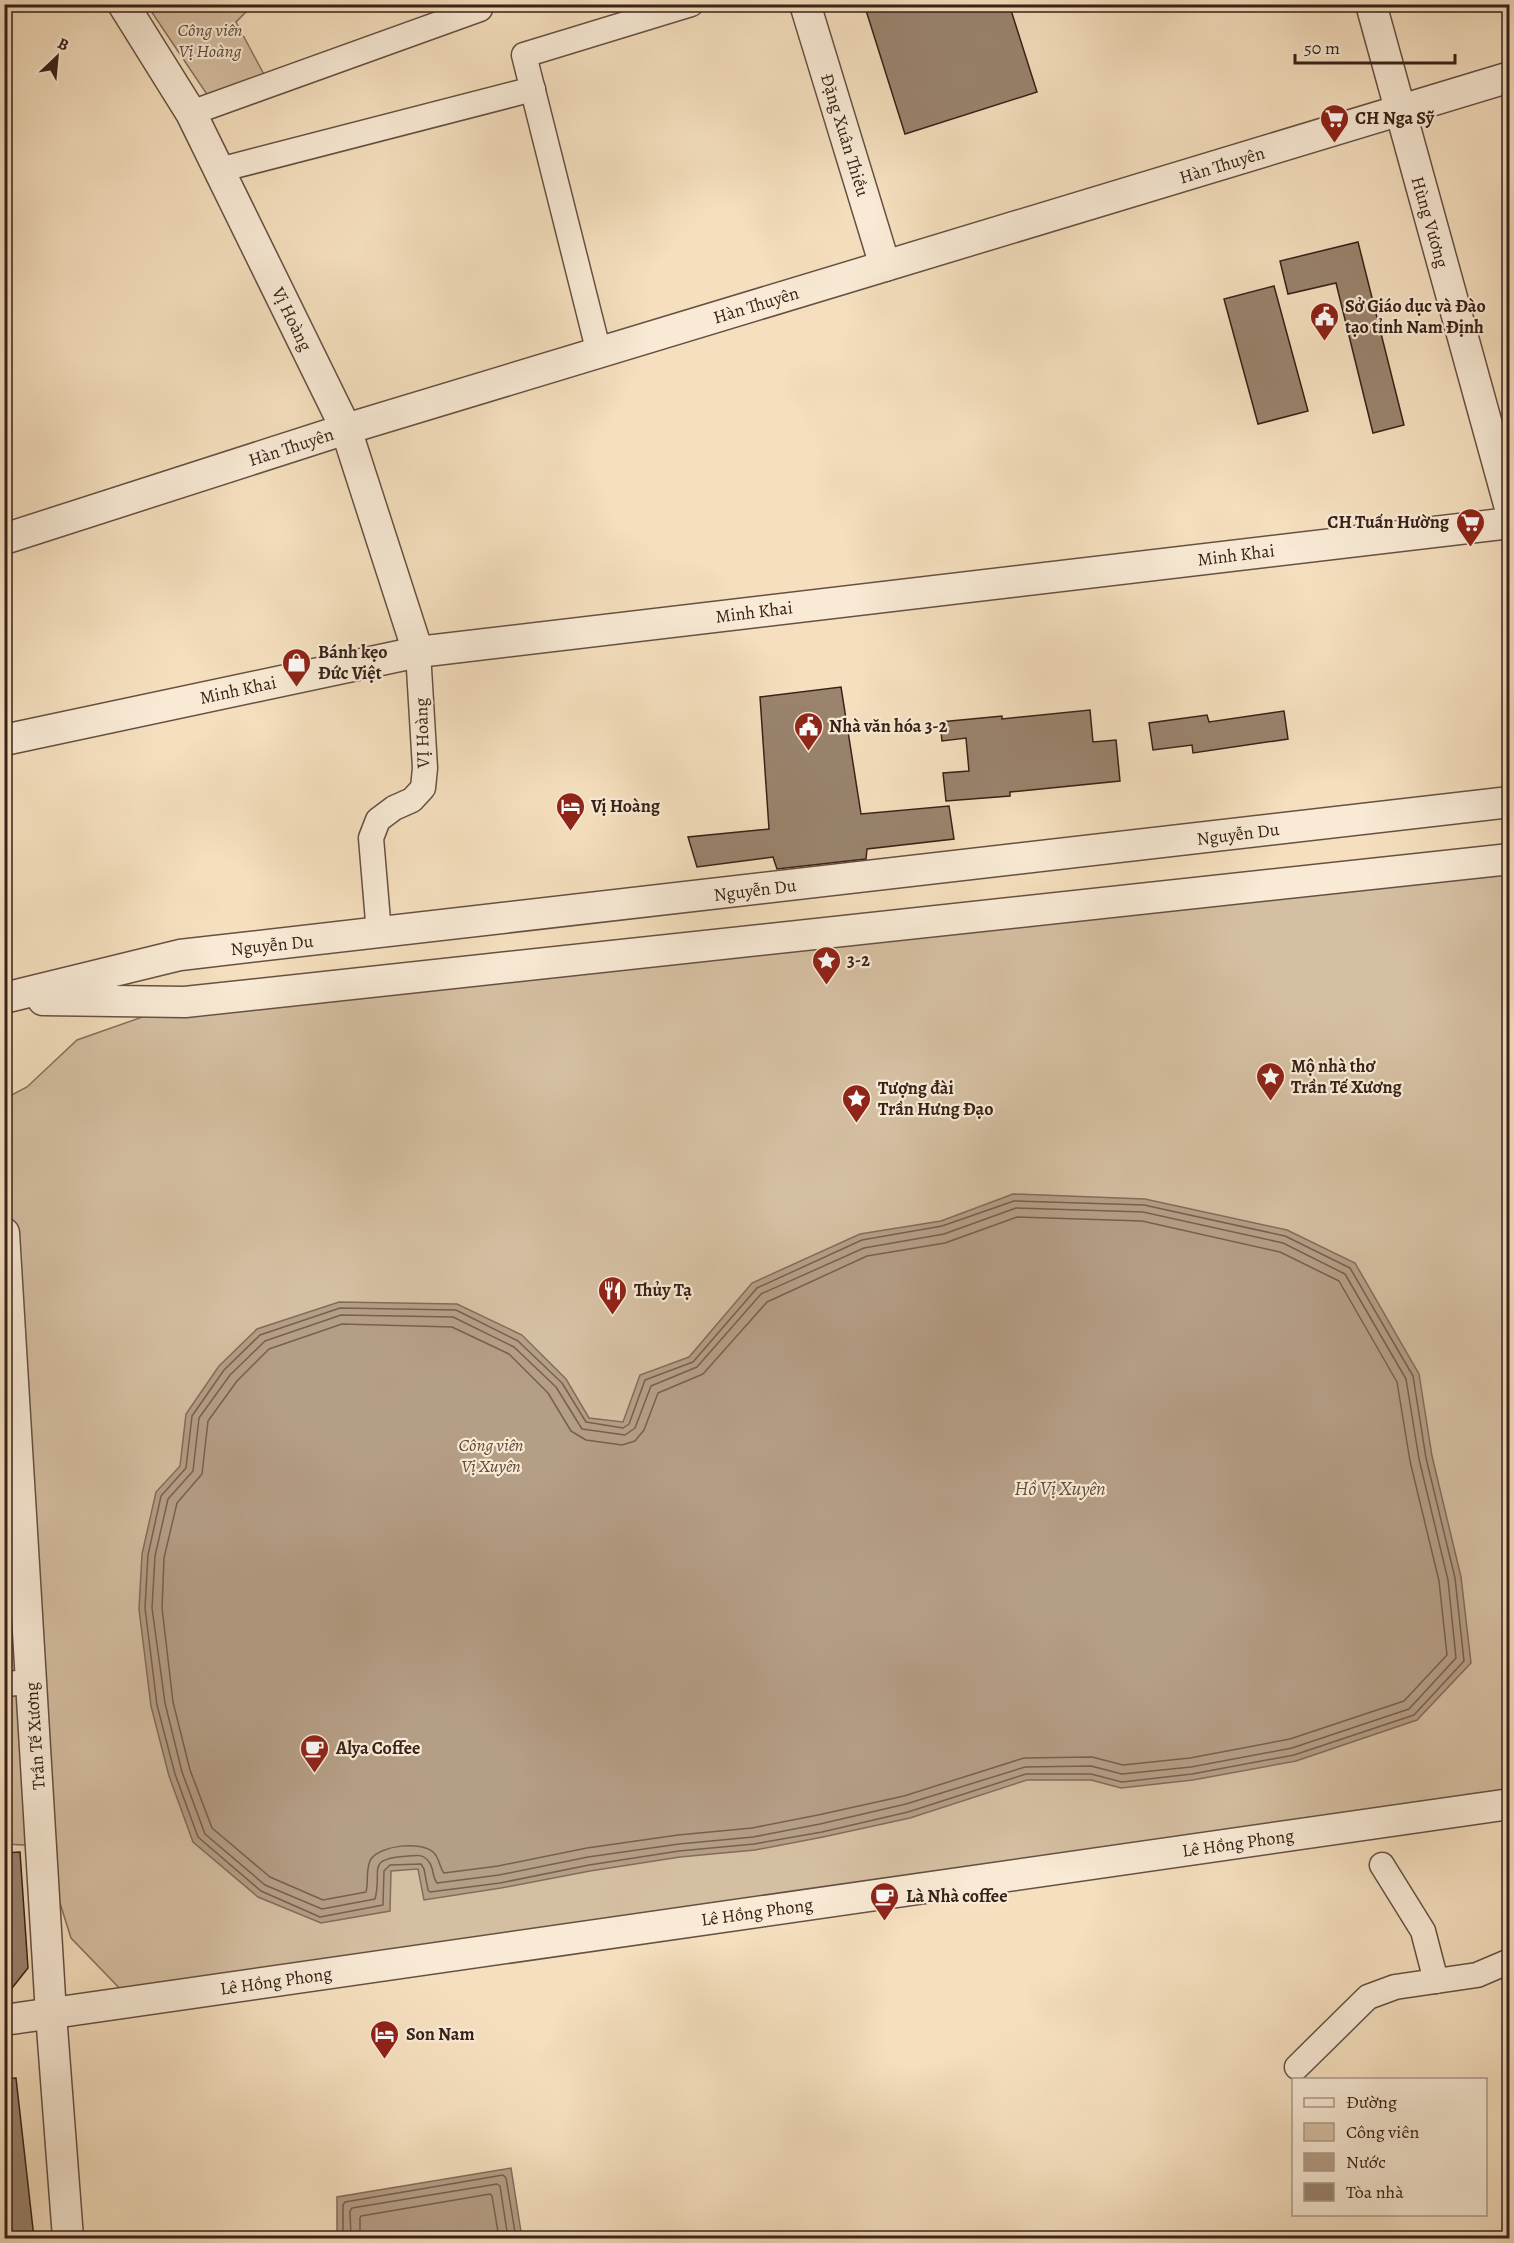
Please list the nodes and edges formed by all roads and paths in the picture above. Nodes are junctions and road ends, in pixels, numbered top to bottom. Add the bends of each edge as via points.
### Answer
1 (123, 4) edge
2 (691, 4) edge
3 (805, 4) edge
4 (1371, 4) edge
5 (480, 9) dead end
6 (1509, 77) edge
7 (533, 89) junction
8 (1400, 112) junction
9 (191, 113) junction
10 (219, 170) junction
11 (885, 266) junction
12 (599, 353) junction
13 (346, 429) junction
14 (1509, 508) edge
15 (1509, 523) edge
16 (4, 539) edge
17 (418, 652) junction
18 (4, 740) edge
19 (1509, 802) edge
20 (1509, 859) edge
21 (379, 933) junction
22 (4, 999) edge
23 (4, 1233) edge
24 (18, 1683) edge
25 (1509, 1804) edge
26 (1382, 1865) dead end
27 (1509, 1961) edge
28 (1436, 1981) junction
29 (51, 2014) junction
30 (4, 2020) edge
31 (1297, 2067) dead end
32 (68, 2238) edge

1 - 9 street, Vị Hoàng
2 - 7 street via 524,55
3 - 11 street, Đặng Xuân Thiều
4 - 8 street, Hùng Vương
5 - 9 street
6 - 8 street, Hàn Thuyên
7 - 10 street
7 - 12 street
8 - 11 street, Hàn Thuyên
8 - 14 street, Hùng Vương
9 - 10 street, Vị Hoàng
10 - 13 street, Vị Hoàng
11 - 12 street, Hàn Thuyên
12 - 13 street, Hàn Thuyên
13 - 16 street, Hàn Thuyên
13 - 17 street, Vị Hoàng
15 - 17 street, Minh Khai
17 - 18 street, Minh Khai
17 - 21 street, VỊ Hoàng via 423,788 412,800 378,820 370,838
19 - 21 street, Nguyễn Du
20 - 22 street, Nguyễn Du via 185,1002
21 - 22 street, Nguyễn Du via 180,955
23 - 24 street, Trần Tế Xương
24 - 29 street, Trần Tế Xương
25 - 29 street, Lê Hồng Phong
26 - 28 street via 1423,1931
27 - 28 street via 1477,1975
28 - 31 street via 1395,1987 1368,1997
29 - 30 street, Lê Hồng Phong
29 - 32 street, Trần Tế Xương

